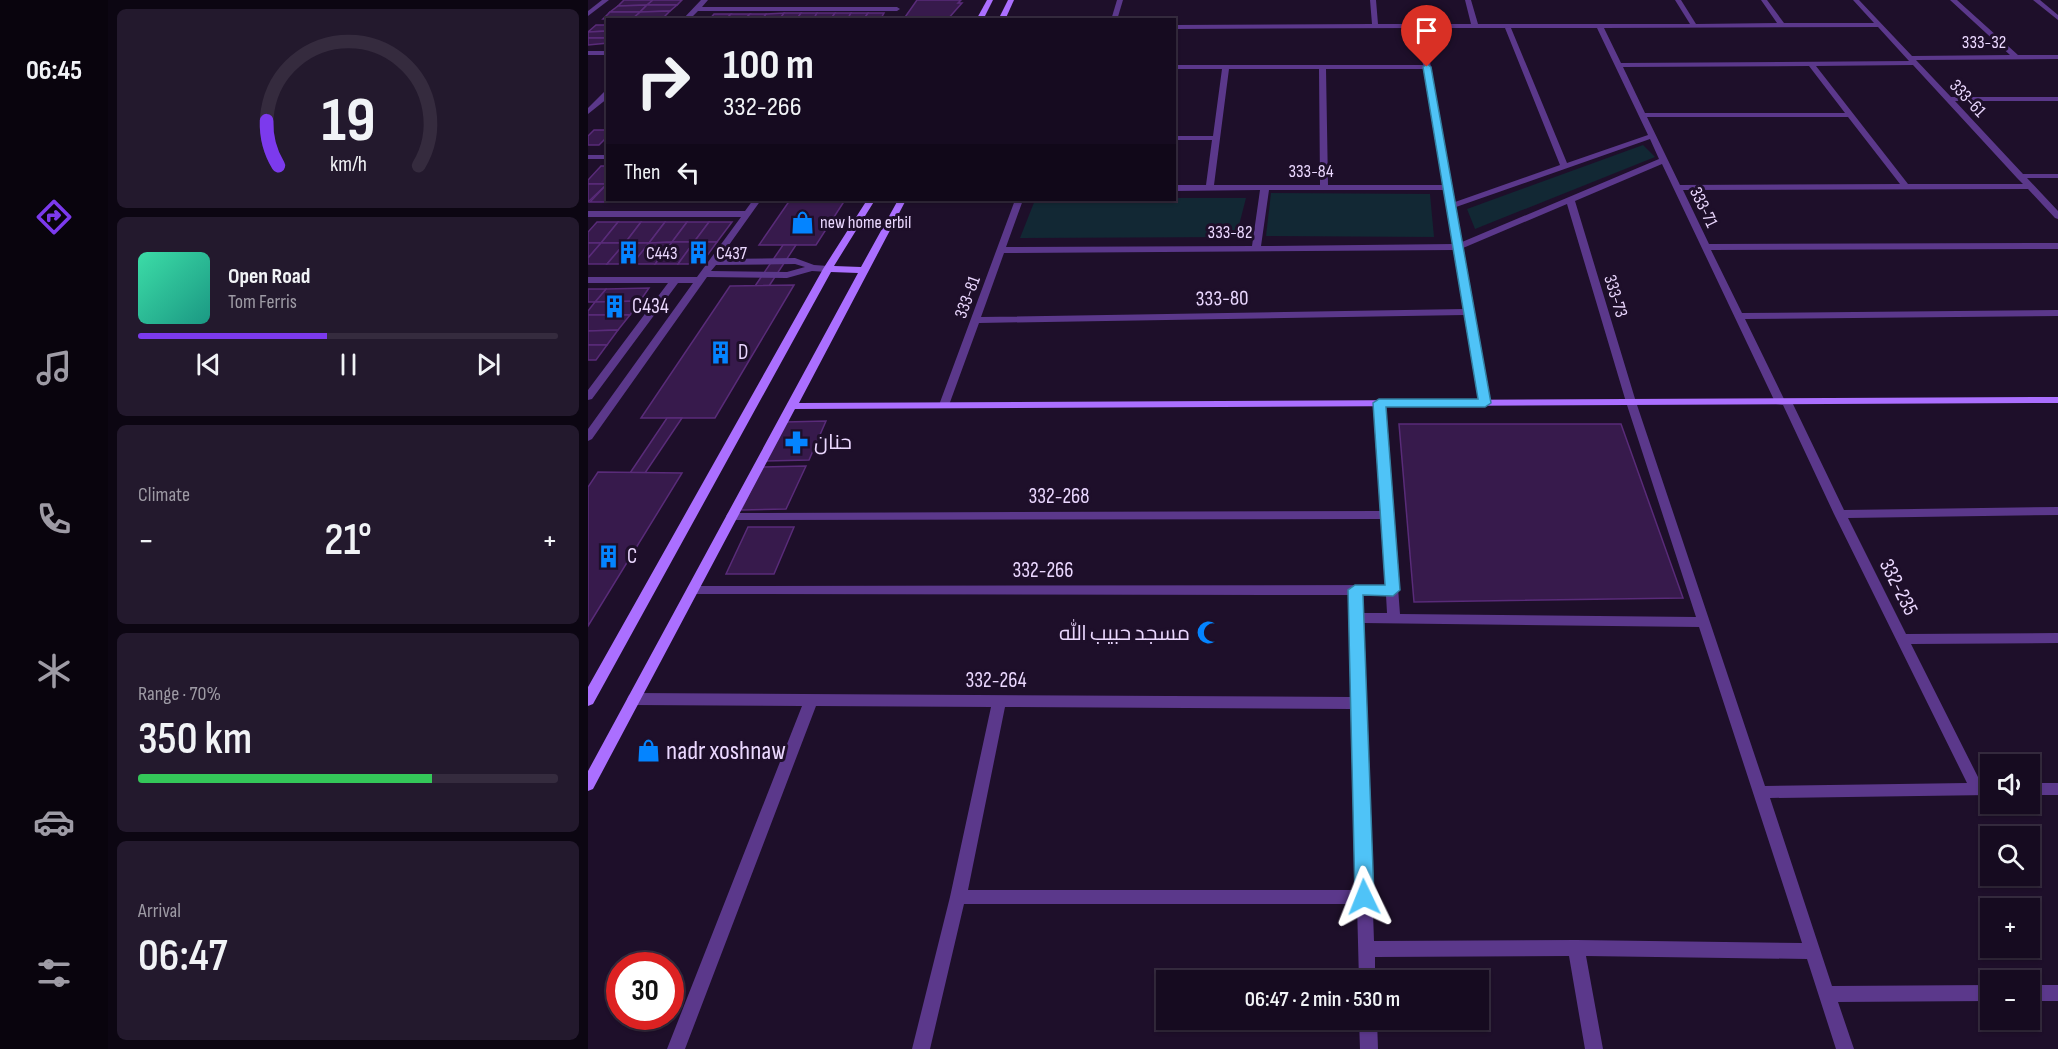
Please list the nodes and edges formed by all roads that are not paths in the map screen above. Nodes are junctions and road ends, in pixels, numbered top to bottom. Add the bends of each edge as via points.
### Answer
1 (606, 0) edge
2 (705, 0) edge
3 (904, 0) edge
4 (990, 0) edge
5 (1011, 0) edge
6 (1120, 0) edge
7 (1373, 0) edge
8 (1468, 0) edge
9 (1678, 0) edge
10 (1764, 0) edge
11 (1856, 0) edge
12 (1953, 0) edge
13 (2036, 0) edge
14 (696, 9) junction
15 (897, 9) junction
16 (588, 14) edge
17 (687, 18) edge
18 (891, 18) edge
19 (980, 18) edge
20 (1002, 18) edge
21 (1115, 18) edge
22 (2058, 18) edge
23 (1694, 25) junction
24 (1782, 25) junction
25 (1879, 25) junction
26 (1376, 26) junction
27 (1420, 26) junction
28 (1475, 26) junction
29 (1508, 26) junction
30 (1599, 26) junction
31 (1176, 29) edge
32 (588, 53) edge
33 (606, 53) edge
34 (2016, 57) junction
35 (2058, 57) edge
36 (1912, 61) junction
37 (1618, 64) junction
38 (1811, 64) junction
39 (1226, 66) junction
40 (1176, 67) edge
41 (1322, 67) junction
42 (1427, 67) junction
43 (606, 95) edge
44 (1948, 99) junction
45 (2058, 99) edge
46 (598, 102) junction
47 (606, 102) edge
48 (588, 112) edge
49 (1642, 115) junction
50 (1851, 115) junction
51 (1652, 136) junction
52 (1176, 138) edge
53 (1217, 138) junction
54 (588, 157) edge
55 (606, 157) edge
56 (1664, 160) junction
57 (1564, 165) junction
58 (2020, 176) junction
59 (2058, 176) edge
60 (2030, 186) junction
61 (1265, 187) junction
62 (1324, 187) junction
63 (1906, 187) junction
64 (1176, 188) edge
65 (1210, 188) junction
66 (1448, 188) junction
67 (1677, 188) junction
68 (1570, 200) junction
69 (756, 201) edge
70 (870, 201) edge
71 (901, 201) edge
72 (1019, 201) edge
73 (1451, 206) junction
74 (588, 214) edge
75 (746, 214) junction
76 (2058, 216) edge
77 (2058, 246) edge
78 (1458, 247) junction
79 (1705, 247) junction
80 (1256, 248) junction
81 (1002, 250) junction
82 (712, 262) junction
83 (812, 268) junction
84 (828, 269) junction
85 (863, 270) junction
86 (702, 277) junction
87 (588, 280) edge
88 (675, 280) junction
89 (1470, 312) junction
90 (2058, 314) edge
91 (1738, 316) junction
92 (976, 320) junction
93 (621, 390) junction
94 (590, 392) edge
95 (2058, 400) edge
96 (1631, 402) junction
97 (1783, 402) junction
98 (1379, 403) junction
99 (1485, 403) junction
100 (944, 405) junction
101 (791, 406) junction
102 (588, 436) edge
103 (2058, 511) edge
104 (1840, 514) junction
105 (1387, 515) junction
106 (732, 516) junction
107 (693, 589) junction
108 (1355, 590) junction
109 (1393, 590) junction
110 (1356, 618) junction
111 (1395, 619) junction
112 (1704, 622) junction
113 (2058, 638) edge
114 (1904, 639) junction
115 (634, 699) junction
116 (588, 700) edge
117 (811, 700) junction
118 (999, 701) junction
119 (1359, 703) junction
120 (1980, 782) edge
121 (588, 785) edge
122 (1980, 789) edge
123 (2040, 789) edge
124 (2058, 789) edge
125 (1760, 792) junction
126 (958, 897) junction
127 (1364, 897) junction
128 (1576, 948) junction
129 (1366, 949) junction
130 (1813, 951) junction
131 (1367, 970) edge
132 (1980, 993) edge
133 (2040, 993) edge
134 (2058, 993) edge
135 (1827, 994) junction
136 (1368, 1030) edge
137 (676, 1049) edge
138 (921, 1049) edge
139 (1369, 1049) edge
140 (1594, 1049) edge
141 (1845, 1049) edge

1 - 16 street
2 - 14 street
3 - 15 street
4 - 19 main road
5 - 20 main road
6 - 21 street
7 - 26 street
8 - 28 street
9 - 23 street
10 - 24 street
11 - 25 street, 333-61
12 - 34 street
13 - 22 street
14 - 15 street
14 - 17 street
15 - 18 street
23 - 24 street
23 - 30 street
24 - 25 street
25 - 36 street, 333-61
26 - 27 street
26 - 31 street
27 - 28 street
27 - 42 street
28 - 29 street
29 - 30 street
29 - 57 street
30 - 37 street, 333-71
32 - 33 street
34 - 35 street, 333-32
34 - 36 street, 333-32
36 - 38 street, 333-32
36 - 44 street, 333-61
37 - 38 street, 333-32
37 - 49 street, 333-71
38 - 50 street
39 - 40 street
39 - 41 street
39 - 53 street
41 - 42 street
41 - 62 street
42 - 66 street
43 - 46 street
44 - 45 street
44 - 58 street, 333-61
46 - 47 street
46 - 48 street
49 - 50 street
49 - 51 street, 333-71
50 - 63 street
51 - 56 street, 333-71
51 - 57 street
52 - 53 street
53 - 65 street
54 - 55 street
56 - 67 street, 333-71
56 - 68 street
57 - 73 street
58 - 59 street
58 - 60 street, 333-61
60 - 63 street
60 - 76 street, 333-61
61 - 62 street, 333-84
61 - 65 street, 333-84
61 - 80 street
62 - 66 street, 333-84
63 - 67 street
64 - 65 street, 333-84
66 - 73 street
67 - 79 street, 333-71
68 - 78 street
68 - 96 street, 333-73
69 - 75 street
70 - 84 main road
71 - 85 main road
72 - 81 street, 333-81
73 - 78 street
74 - 75 street
75 - 82 street
77 - 79 street
78 - 80 street, 333-82
78 - 89 street
79 - 91 street, 333-71
80 - 81 street, 333-82
81 - 92 street, 333-81
82 - 83 street via 795,261
82 - 86 street
83 - 84 street
83 - 86 street via 787,274
84 - 85 main road
84 - 116 main road
85 - 101 main road
86 - 88 street
86 - 93 street
87 - 88 street
88 - 94 street
89 - 92 street, 333-80
89 - 99 street
90 - 91 street
91 - 97 street, 333-71
92 - 100 street, 333-81
93 - 94 street
93 - 102 street
95 - 97 main road
96 - 97 main road
96 - 99 main road
96 - 112 street, 333-73
97 - 104 street, 332-235
98 - 99 main road
98 - 100 main road
98 - 105 street
100 - 101 main road
101 - 106 main road
103 - 104 street
104 - 114 street, 332-235
105 - 106 street, 332-268
105 - 109 street
106 - 107 main road
107 - 108 street, 332-266
107 - 115 main road
108 - 109 street, 332-266
108 - 110 street
109 - 111 street
110 - 111 street
110 - 119 street
111 - 112 street
112 - 125 street, 333-73
113 - 114 street
114 - 120 street, 332-235
115 - 117 street, 332-264
115 - 121 main road
117 - 118 street, 332-264
117 - 137 street
118 - 119 street, 332-264
118 - 126 street
119 - 127 street
122 - 125 street
123 - 124 street
125 - 130 street, 333-73
126 - 127 street
126 - 138 street
127 - 129 street
128 - 129 street
128 - 130 street
128 - 140 street
129 - 131 street
130 - 135 street, 333-73
132 - 135 street
133 - 134 street
135 - 141 street, 333-73
136 - 139 street

